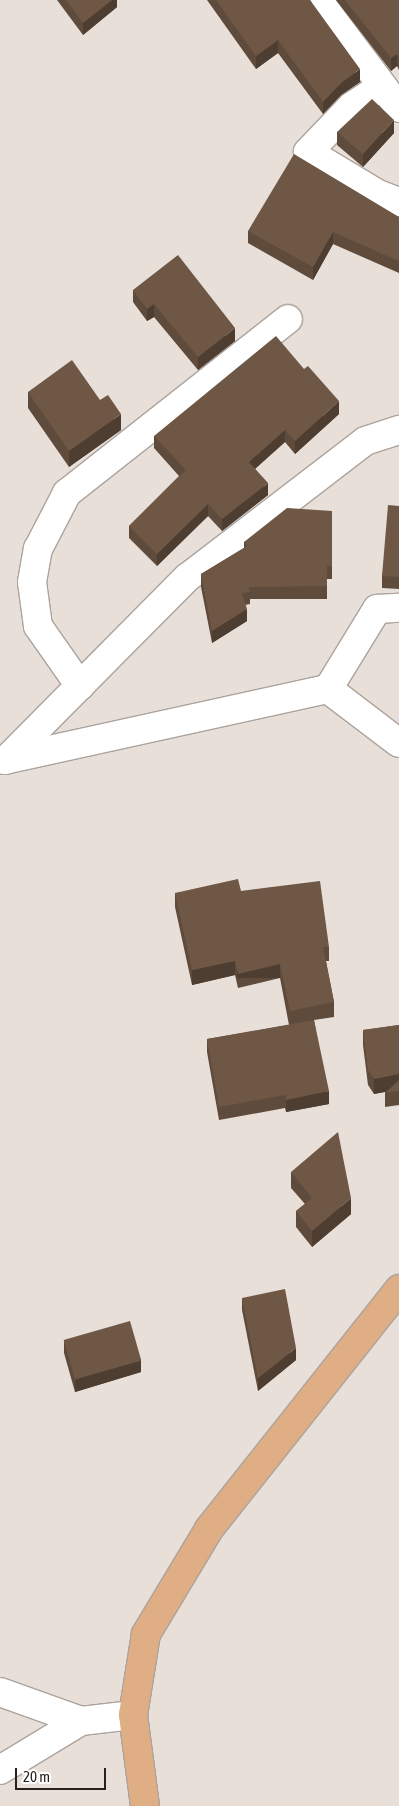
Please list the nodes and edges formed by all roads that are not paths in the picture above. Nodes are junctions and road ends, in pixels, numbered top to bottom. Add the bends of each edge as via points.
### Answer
1 (318, 0) edge
2 (382, 86) junction
3 (399, 108) edge
4 (399, 202) edge
5 (288, 319) dead end
6 (399, 430) edge
7 (399, 608) edge
8 (80, 686) junction
9 (328, 689) junction
10 (399, 743) edge
11 (3, 760) edge
12 (399, 1289) edge
13 (0, 1692) edge
14 (133, 1716) junction
15 (81, 1721) junction
16 (0, 1770) edge
17 (146, 1806) edge

1 - 2 street
2 - 3 street
2 - 4 street via 352,106 308,152 378,194
5 - 8 street via 68,493 38,549 32,582 38,626
6 - 8 street via 365,441 188,577
7 - 9 street via 377,609
8 - 11 street
9 - 10 street
9 - 11 street
12 - 14 main road via 209,1529 146,1634
13 - 15 street
14 - 15 street
14 - 17 main road
15 - 16 street

